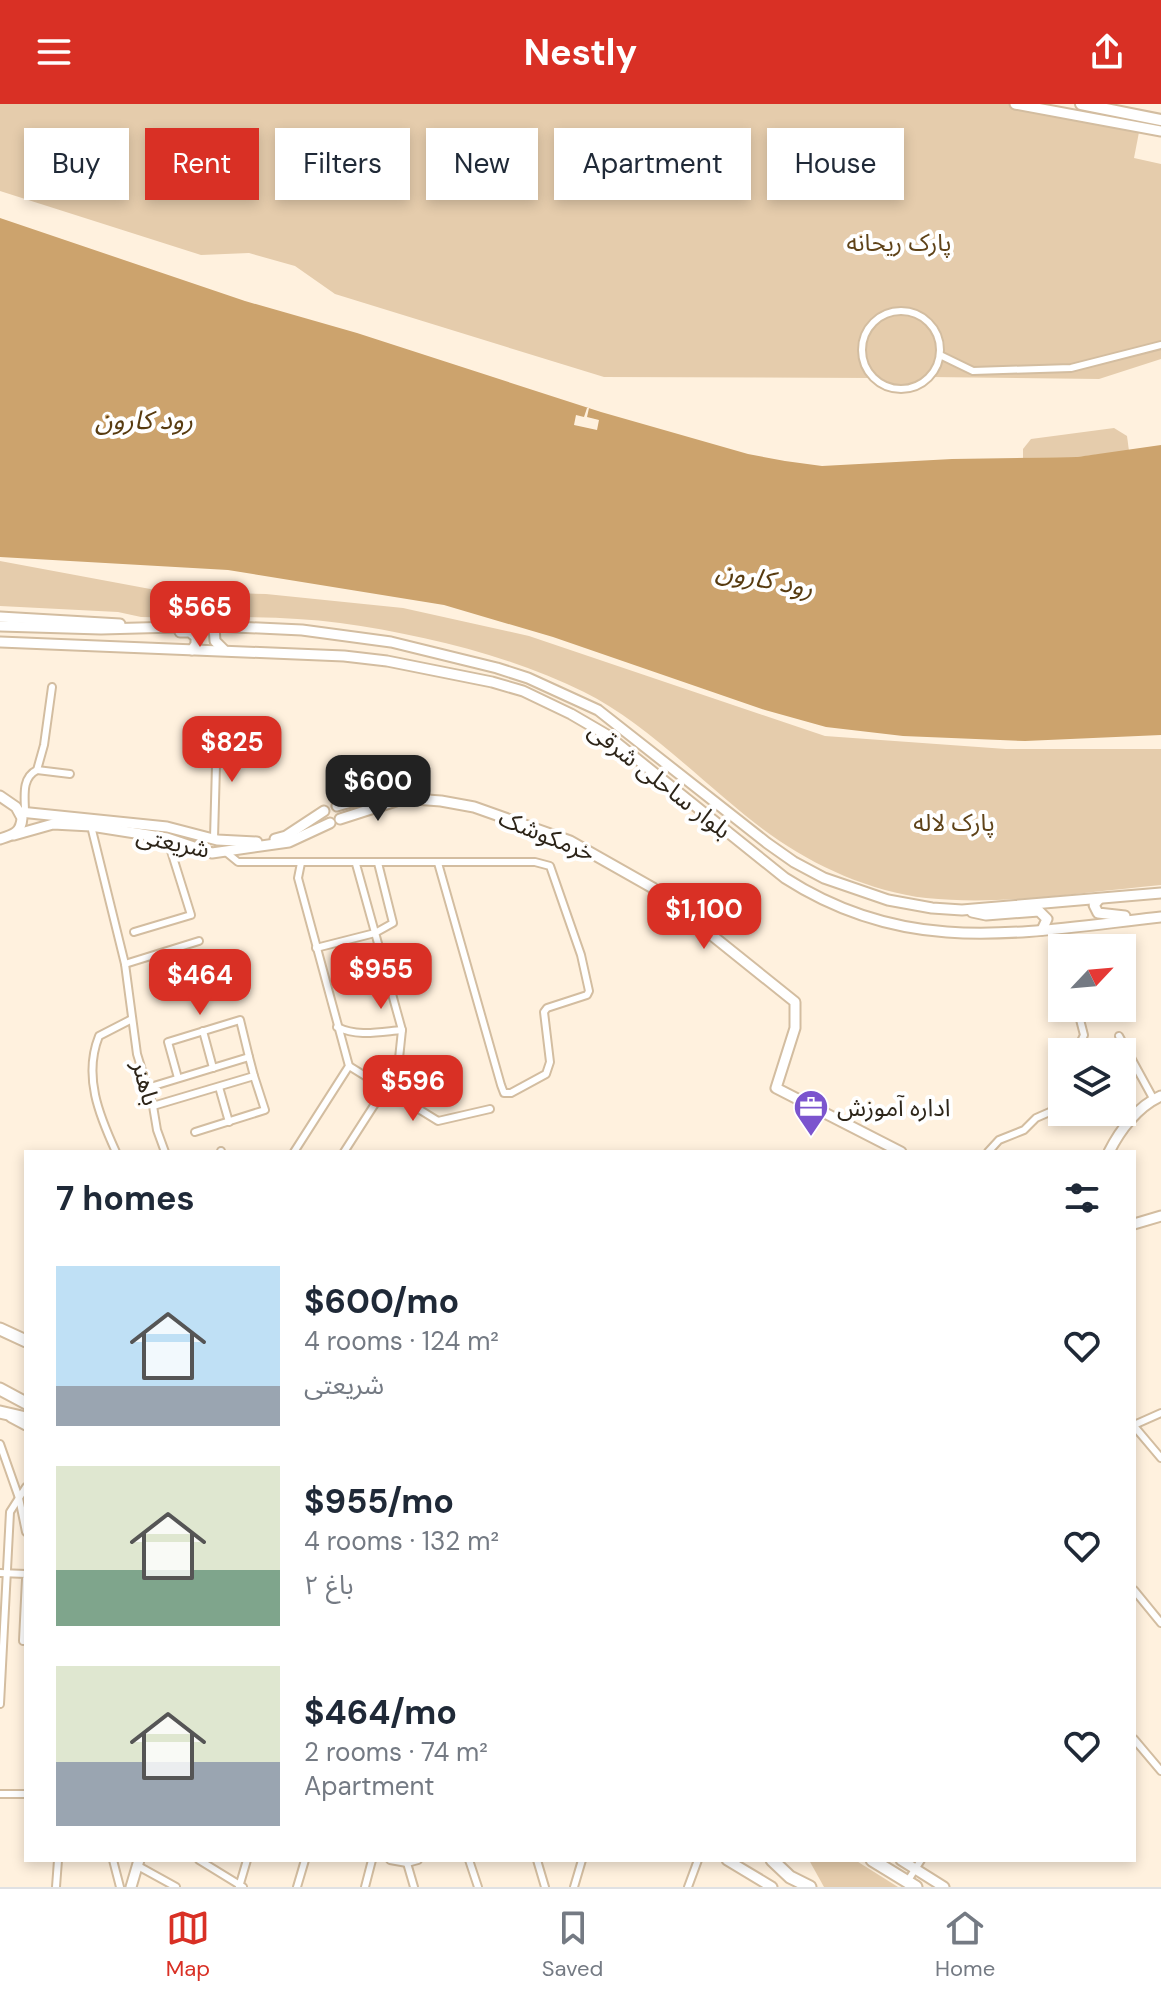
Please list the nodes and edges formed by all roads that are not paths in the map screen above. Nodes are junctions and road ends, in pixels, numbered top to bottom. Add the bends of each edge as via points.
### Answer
1 (1015, 104) edge
2 (1081, 104) edge
3 (1161, 120) edge
4 (1161, 131) edge
5 (1161, 345) edge
6 (940, 355) junction
7 (0, 617) edge
8 (0, 626) edge
9 (214, 626) junction
10 (136, 628) junction
11 (0, 642) edge
12 (192, 650) junction
13 (226, 651) junction
14 (52, 687) dead end
15 (217, 729) dead end
16 (37, 770) junction
17 (70, 774) dead end
18 (0, 796) edge
19 (407, 799) junction
20 (337, 806) junction
21 (324, 811) junction
22 (22, 812) junction
23 (335, 821) junction
24 (91, 826) junction
25 (167, 833) junction
26 (14, 835) junction
27 (0, 839) edge
28 (214, 839) junction
29 (253, 845) junction
30 (210, 851) junction
31 (227, 853) junction
32 (301, 863) junction
33 (378, 863) junction
34 (438, 863) junction
35 (356, 864) junction
36 (1161, 893) edge
37 (1099, 899) junction
38 (962, 910) junction
39 (1161, 917) edge
40 (1144, 919) junction
41 (1042, 930) junction
42 (134, 932) dead end
43 (375, 933) junction
44 (199, 941) dead end
45 (316, 948) junction
46 (125, 964) junction
47 (132, 1019) junction
48 (337, 1027) junction
49 (402, 1030) junction
50 (203, 1031) junction
51 (1119, 1036) dead end
52 (249, 1057) junction
53 (349, 1066) junction
54 (213, 1068) junction
55 (254, 1076) junction
56 (178, 1078) junction
57 (219, 1087) junction
58 (147, 1088) junction
59 (385, 1088) junction
60 (1157, 1098) edge
61 (153, 1106) junction
62 (490, 1109) dead end
63 (1048, 1113) edge
64 (229, 1122) junction
65 (195, 1132) dead end
66 (115, 1150) edge
67 (164, 1150) edge
68 (295, 1150) edge
69 (345, 1150) edge
70 (897, 1150) edge
71 (990, 1150) edge
72 (1110, 1150) edge
73 (1161, 1217) edge
74 (1136, 1223) edge
75 (0, 1323) edge
76 (0, 1329) edge
77 (13, 1335) junction
78 (24, 1340) edge
79 (0, 1389) edge
80 (24, 1402) edge
81 (1161, 1413) edge
82 (5, 1415) edge
83 (24, 1421) edge
84 (1136, 1425) edge
85 (1136, 1428) edge
86 (0, 1444) edge
87 (1161, 1458) edge
88 (24, 1490) edge
89 (19, 1498) junction
90 (24, 1522) edge
91 (3, 1573) edge
92 (24, 1576) edge
93 (1136, 1592) edge
94 (24, 1619) edge
95 (1161, 1623) edge
96 (23, 1641) dead end
97 (0, 1704) edge
98 (1136, 1741) edge
99 (1161, 1771) edge
100 (0, 1794) edge
101 (24, 1794) edge
102 (58, 1862) edge
103 (114, 1862) edge
104 (202, 1862) edge
105 (247, 1862) edge
106 (304, 1862) edge
107 (371, 1862) edge
108 (401, 1862) edge
109 (411, 1862) edge
110 (470, 1862) edge
111 (538, 1862) edge
112 (581, 1862) edge
113 (697, 1862) edge
114 (730, 1862) edge
115 (774, 1862) edge
116 (875, 1862) edge
117 (138, 1863) edge
118 (407, 1863) junction
119 (918, 1864) edge
120 (911, 1884) edge
121 (241, 1886) edge
122 (56, 1887) edge
123 (120, 1887) edge
124 (131, 1887) edge
125 (176, 1887) edge
126 (297, 1887) edge
127 (365, 1887) edge
128 (414, 1887) edge
129 (478, 1887) edge
130 (545, 1887) edge
131 (574, 1887) edge
132 (688, 1887) edge
133 (772, 1887) edge
134 (810, 1887) edge
135 (944, 1887) edge

1 - 4 main road
2 - 3 main road
5 - 6 street via 1071,368 973,371
6 - 6 street via 935,330 904,311 881,316 862,346 875,378 896,389 920,384 937,367
7 - 10 main road via 104,621
8 - 10 main road, بلوار ساحلی شرقی
9 - 10 main road, بلوار ساحلی شرقی
9 - 13 main road via 215,641
9 - 38 main road, بلوار ساحلی شرقی via 391,642 528,678 598,710 804,867 888,900
10 - 12 main road via 190,632 197,641
11 - 12 main road, بلوار ساحلی شرقی
12 - 13 main road, بلوار ساحلی شرقی
13 - 41 main road, بلوار ساحلی شرقی via 387,661 523,691 607,735 815,897 870,919 924,930
14 - 16 street
15 - 28 street
16 - 17 street
16 - 22 street via 27,780
18 - 22 main road
19 - 20 main road via 373,796
19 - 23 main road, شریعتی
19 - 70 main road, خرمکوشک via 474,807 528,824 584,848 653,888 795,1002 795,1028 776,1088
20 - 21 main road
20 - 23 main road via 341,812
21 - 23 main road via 324,818
21 - 29 main road, شریعتی via 286,836
22 - 25 main road, شریعتی
22 - 26 main road
23 - 29 main road, شریعتی via 289,842
24 - 25 main road, شریعتی
24 - 26 main road, شریعتی via 53,824
24 - 46 street, باهنر
25 - 28 main road, شریعتی
25 - 30 main road, شریعتی
25 - 42 street via 191,915
26 - 27 main road, شریعتی
28 - 29 main road, شریعتی
28 - 30 main road via 218,848
29 - 31 main road, شریعتی
30 - 31 main road, شریعتی
31 - 32 street, خرمکوشک via 238,862
32 - 35 street, خرمکوشک
32 - 45 street via 298,878
33 - 34 street, خرمکوشک
33 - 35 street, خرمکوشک
33 - 43 street via 393,923
34 - 34 street, خرمکوشک via 550,866 581,955 587,995 547,1008 546,1074 511,1093 504,1093 501,1085
35 - 43 street
36 - 37 main road, بلوار ساحلی شرقی
37 - 38 main road, بلوار ساحلی شرقی
37 - 40 main road via 1094,905 1098,913
38 - 41 main road via 986,915 1039,911 1047,919
39 - 40 main road, بلوار ساحلی شرقی
40 - 41 main road, بلوار ساحلی شرقی
43 - 45 street
43 - 49 street
44 - 46 street
45 - 48 street
46 - 47 street, باهنر
47 - 58 street, باهنر
47 - 66 street via 99,1036 93,1051 90,1075
48 - 49 street via 361,1034
48 - 53 street
49 - 59 street via 398,1068
50 - 52 street via 240,1020
50 - 54 street
50 - 56 street via 168,1042
51 - 60 street
52 - 54 street
52 - 55 street
53 - 59 street
53 - 68 street
54 - 56 street
55 - 57 street
55 - 64 street via 265,1110
56 - 58 street
57 - 61 street
57 - 64 street
58 - 61 street, باهنر
59 - 62 street via 438,1121
59 - 69 street
60 - 72 main road via 1119,1133
61 - 67 street, باهنر
63 - 71 street
64 - 65 street
73 - 74 main road
75 - 77 street
76 - 77 highway
77 - 78 highway
79 - 80 highway
81 - 84 street
82 - 83 highway
85 - 87 street
86 - 89 street
88 - 89 street
89 - 90 street
89 - 91 street via 10,1512
91 - 92 street
91 - 97 street
93 - 95 street
94 - 96 street
98 - 99 street
100 - 101 street
102 - 122 street
103 - 123 street
104 - 121 street
105 - 121 street
106 - 126 street
107 - 127 street
108 - 118 street
109 - 118 street
110 - 129 street
111 - 130 street
112 - 131 street
113 - 132 street
114 - 133 main road
115 - 134 highway
116 - 120 highway
117 - 124 main road
117 - 125 street
118 - 128 street
119 - 120 street
119 - 135 main road

